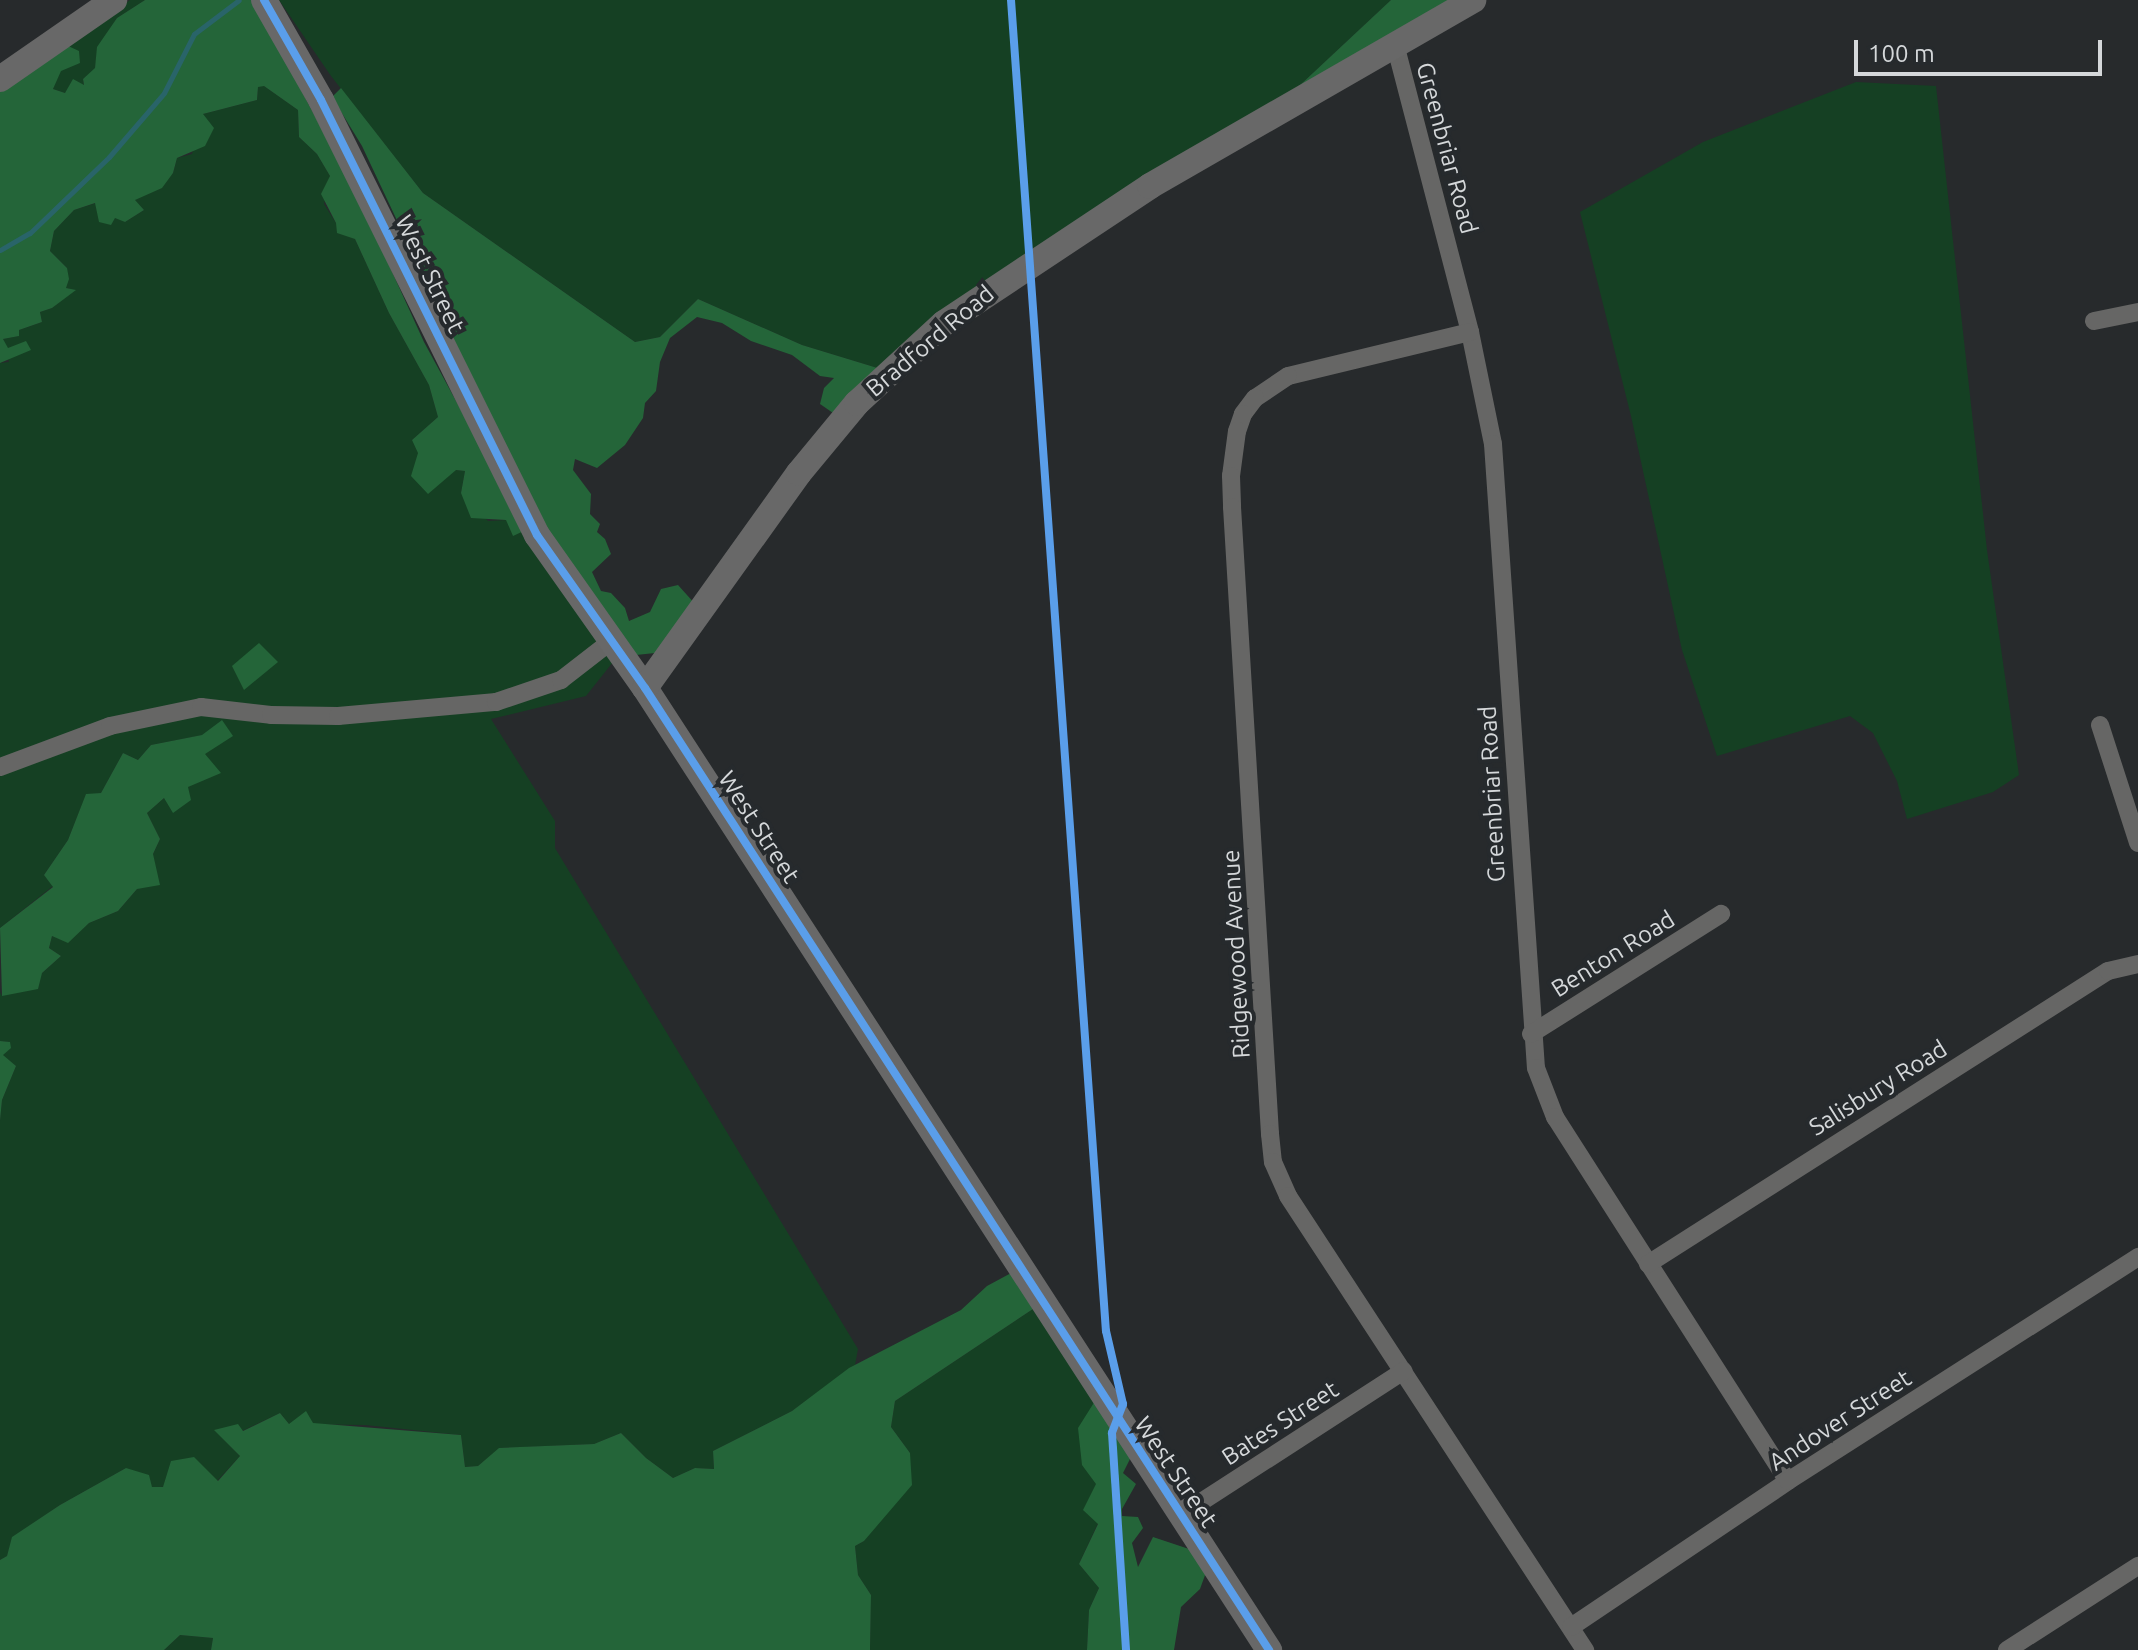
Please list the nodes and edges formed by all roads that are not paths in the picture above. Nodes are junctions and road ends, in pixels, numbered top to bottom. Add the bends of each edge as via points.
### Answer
1 (114, 0) edge
2 (264, 0) edge
3 (1473, 0) edge
4 (1395, 44) junction
5 (0, 79) edge
6 (2138, 312) edge
7 (2094, 321) dead end
8 (1470, 332) junction
9 (610, 642) junction
10 (645, 688) junction
11 (2100, 725) dead end
12 (0, 767) edge
13 (2138, 843) edge
14 (1721, 914) dead end
15 (2138, 964) edge
16 (1531, 1034) junction
17 (2138, 1257) edge
18 (1648, 1264) junction
19 (1404, 1371) junction
20 (1788, 1481) junction
21 (1181, 1515) junction
22 (2138, 1566) edge
23 (1571, 1627) junction
24 (1269, 1650) edge
25 (1585, 1650) edge
26 (2007, 1650) edge

1 - 5 street
2 - 9 street, West Street via 321,100 510,486
3 - 4 street, Bradford Road
4 - 8 street, Greenbriar Road
4 - 10 street, Bradford Road via 1150,186 944,323 857,403 818,449
6 - 7 street
8 - 16 street, Greenbriar Road via 1499,487
8 - 19 street, Ridgewood Avenue via 1288,376 1268,386 1243,414 1231,476 1273,1162 1288,1196
9 - 10 street, West Street
9 - 12 street via 561,680 496,702 338,716 201,707 110,726
10 - 21 street, West Street
11 - 13 street
14 - 16 street, Benton Road
15 - 18 street, Salisbury Road via 2108,971
16 - 18 street, Greenbriar Road via 1536,1068 1555,1117
17 - 20 street, Andover Street
18 - 20 street, Greenbriar Road
19 - 21 street, Bates Street
19 - 23 street, Ridgewood Avenue
20 - 23 street, Andover Street
21 - 24 street, West Street
22 - 26 street
23 - 25 street, Ridgewood Avenue

